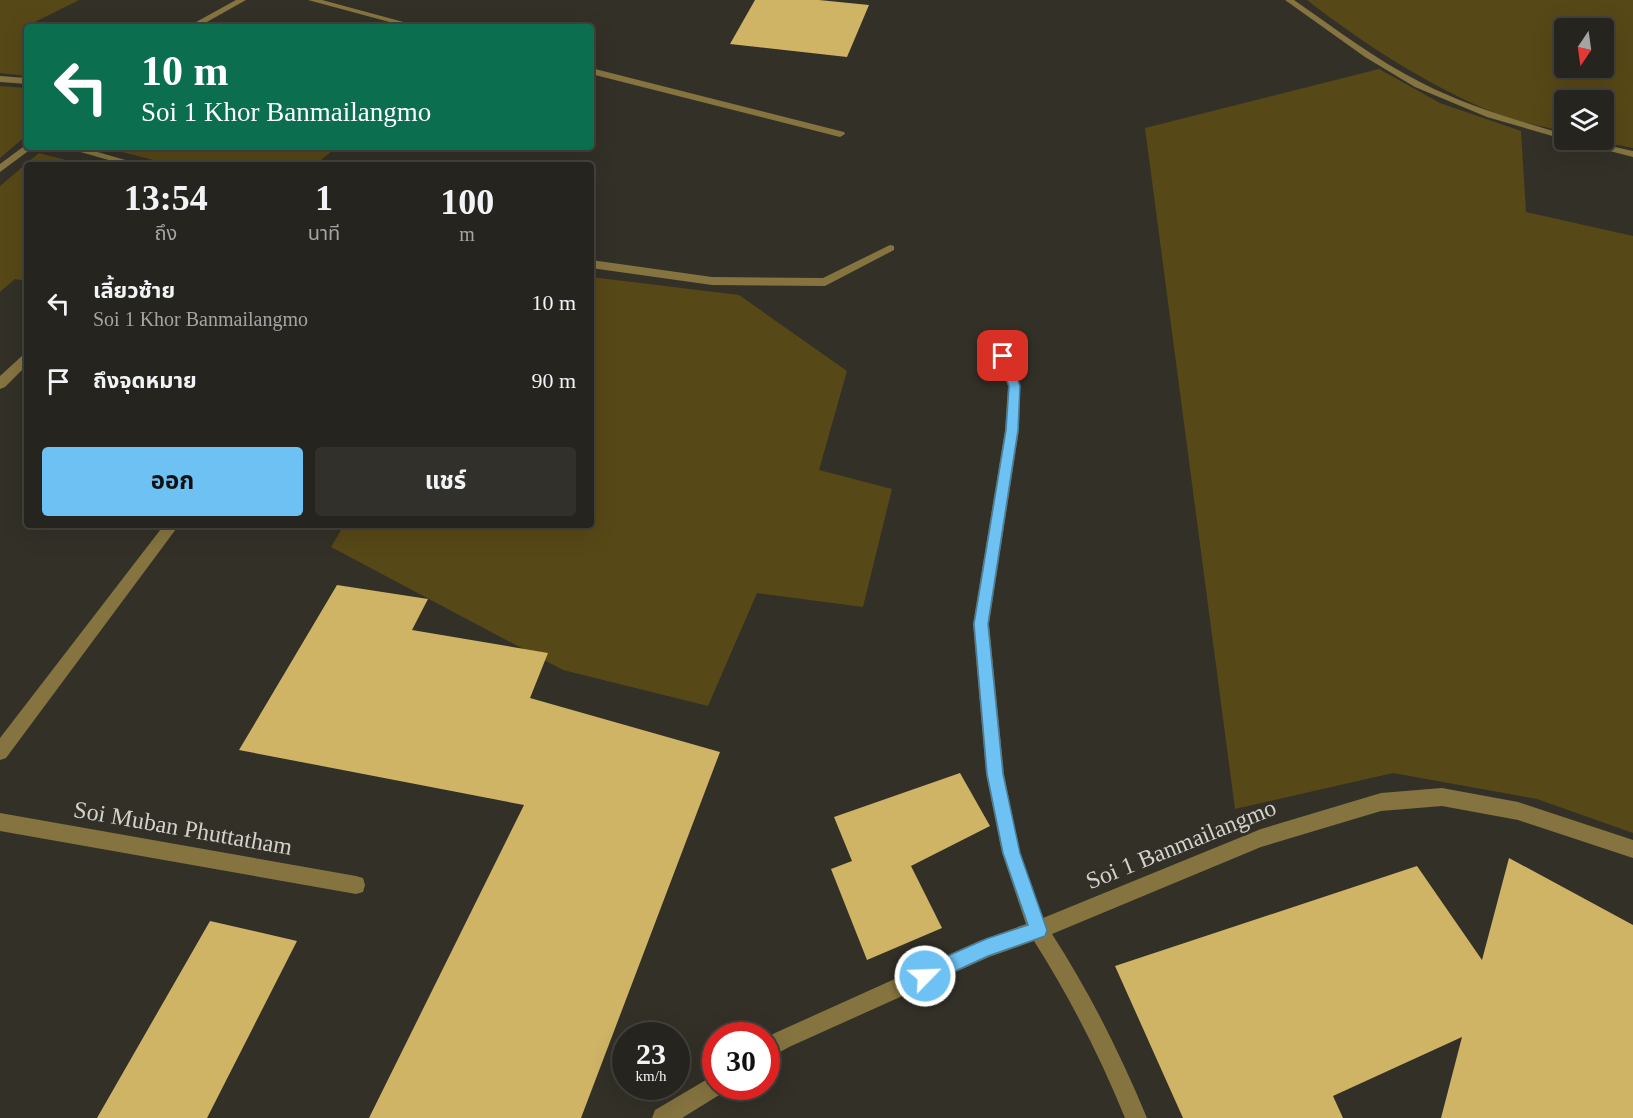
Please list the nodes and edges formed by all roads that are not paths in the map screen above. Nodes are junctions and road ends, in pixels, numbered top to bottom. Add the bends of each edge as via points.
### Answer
1 (242, 0) edge
2 (312, 0) edge
3 (1289, 0) edge
4 (197, 24) edge
5 (406, 24) edge
6 (594, 72) edge
7 (0, 79) edge
8 (24, 81) edge
9 (840, 134) dead end
10 (1554, 134) edge
11 (24, 150) edge
12 (80, 150) edge
13 (1614, 150) edge
14 (1633, 154) edge
15 (126, 162) edge
16 (0, 170) edge
17 (890, 248) dead end
18 (594, 264) edge
19 (1003, 356) dead end
20 (24, 361) edge
21 (0, 384) edge
22 (170, 528) edge
23 (0, 752) edge
24 (0, 822) edge
25 (1633, 849) edge
26 (356, 885) dead end
27 (1038, 930) junction
28 (780, 1041) edge
29 (702, 1093) edge
30 (663, 1118) edge
31 (1136, 1118) edge

1 - 4 street
2 - 5 street
3 - 10 street via 1355,48 1419,86 1484,114
6 - 9 street
7 - 8 street
11 - 16 street
12 - 15 street
13 - 14 street
17 - 18 street via 825,282 712,281
19 - 27 street via 1014,386 1012,430 981,624 995,774 1011,853
20 - 21 street
22 - 23 street
24 - 26 street, Soi Muban Phuttatham
25 - 27 street, Soi 1 Banmailangmo via 1507,808 1442,797 1381,802 1261,838
27 - 28 street, Soi 1 Banmailangmo via 986,948
27 - 31 street via 1109,1053
29 - 30 street

